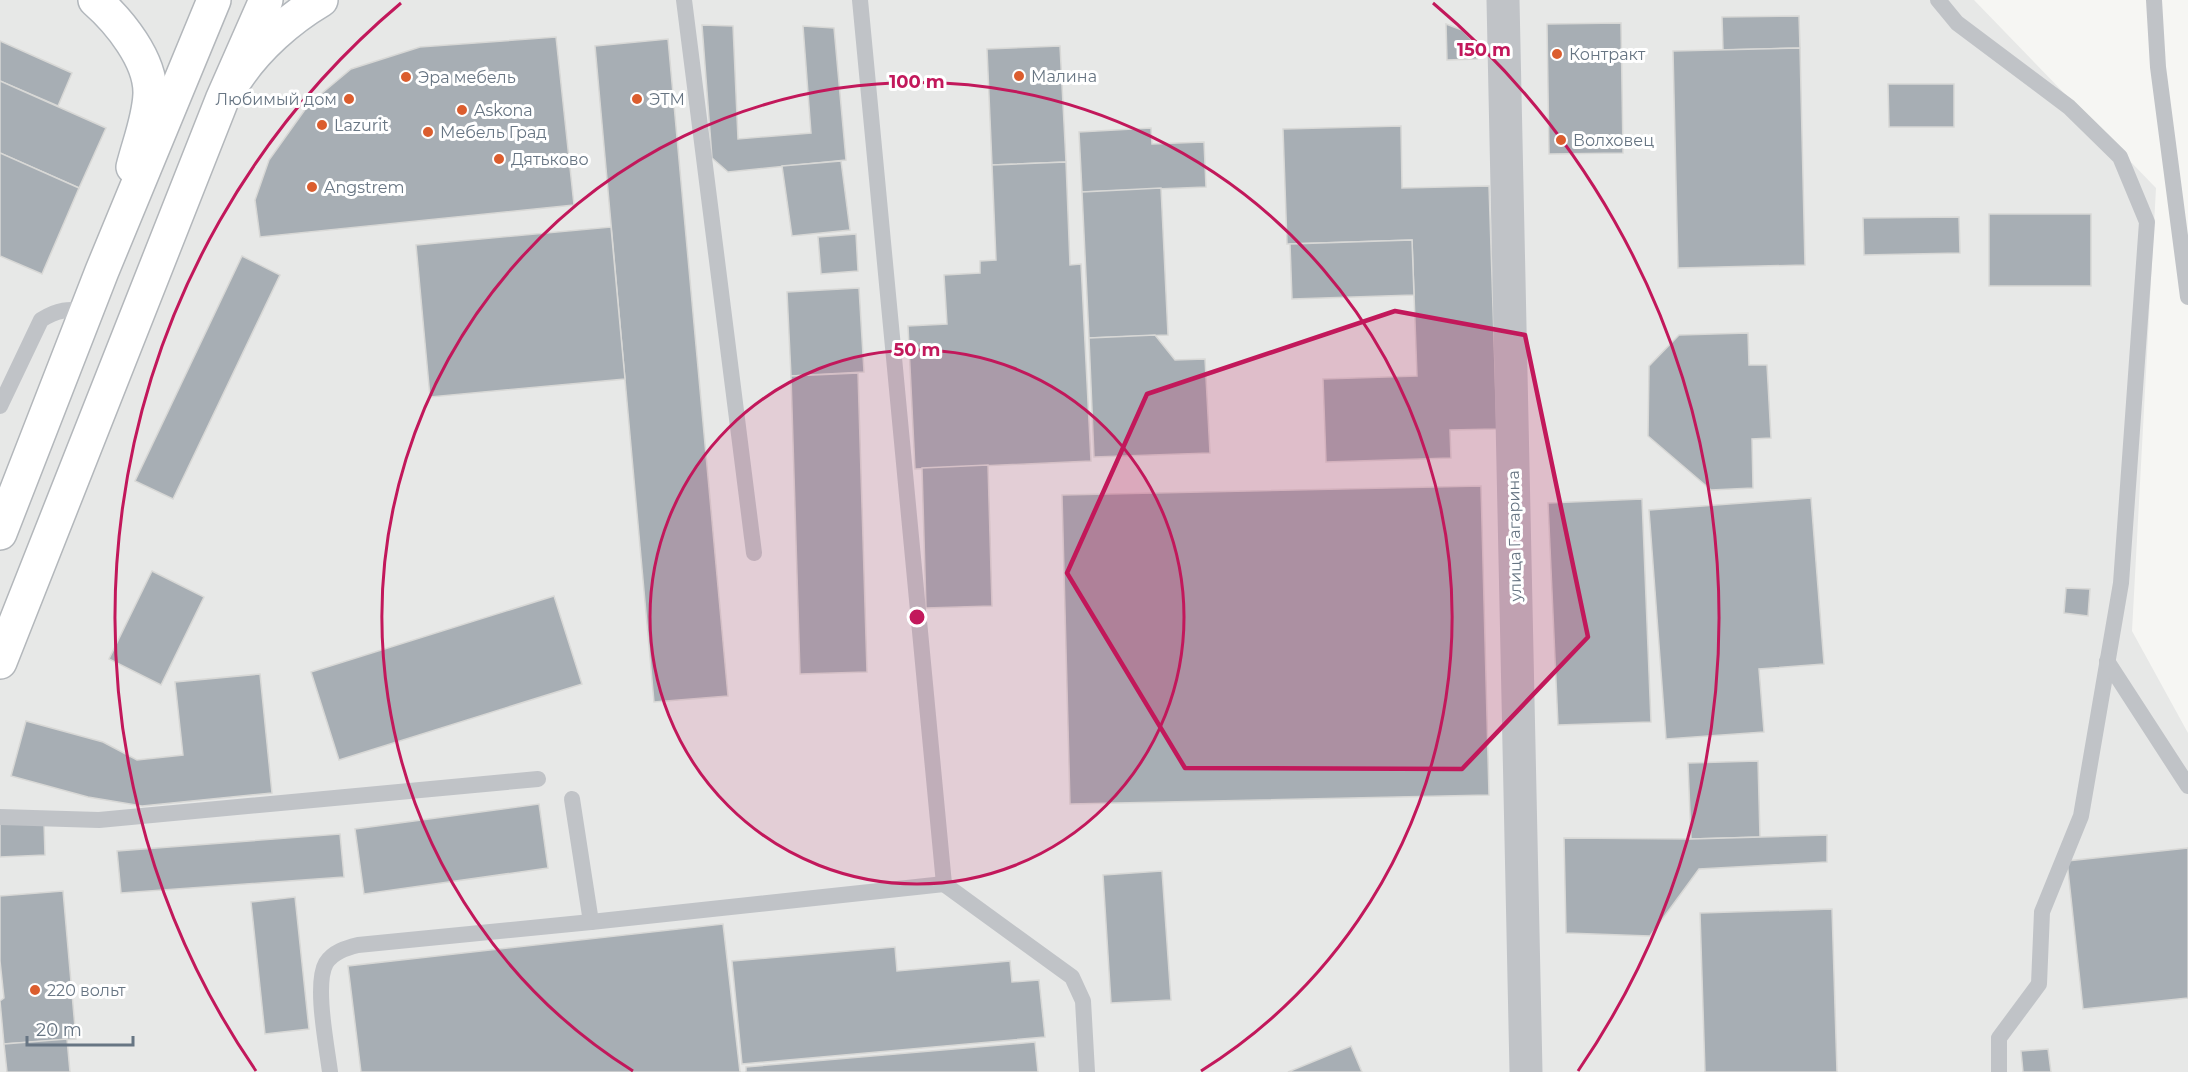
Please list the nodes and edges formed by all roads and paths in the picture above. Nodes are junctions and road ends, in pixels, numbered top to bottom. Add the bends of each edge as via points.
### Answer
1 (95, 0) edge
2 (214, 0) edge
3 (267, 0) edge
4 (321, 0) edge
5 (684, 0) edge
6 (860, 0) edge
7 (1503, 0) edge
8 (1938, 0) edge
9 (2154, 0) edge
10 (222, 100) junction
11 (102, 271) junction
12 (2188, 297) edge
13 (87, 311) junction
14 (0, 406) edge
15 (0, 533) edge
16 (754, 553) dead end
17 (2108, 661) junction
18 (0, 662) edge
19 (538, 779) dead end
20 (2188, 786) edge
21 (572, 799) dead end
22 (0, 817) edge
23 (944, 884) junction
24 (591, 922) junction
25 (330, 1072) edge
26 (1087, 1072) edge
27 (1526, 1072) edge
28 (1999, 1072) edge

1 - 11 main road via 130,40 147,70 150,93
2 - 11 main road
3 - 10 main road
4 - 10 main road via 247,62
5 - 16 lane
6 - 23 lane
7 - 27 street, улица Гагарина
8 - 17 lane via 1957,23 2069,107 2120,157 2147,222 2121,583
9 - 12 lane via 2158,67
10 - 18 main road
11 - 13 main road
13 - 14 lane via 54,311 41,320
13 - 15 main road
17 - 20 lane
17 - 28 lane via 2081,816 2042,912 2039,984 1999,1038
19 - 22 lane via 99,820
21 - 24 lane
23 - 24 lane
23 - 26 lane via 1072,977 1083,1001
24 - 25 lane via 341,949 326,963 320,983

